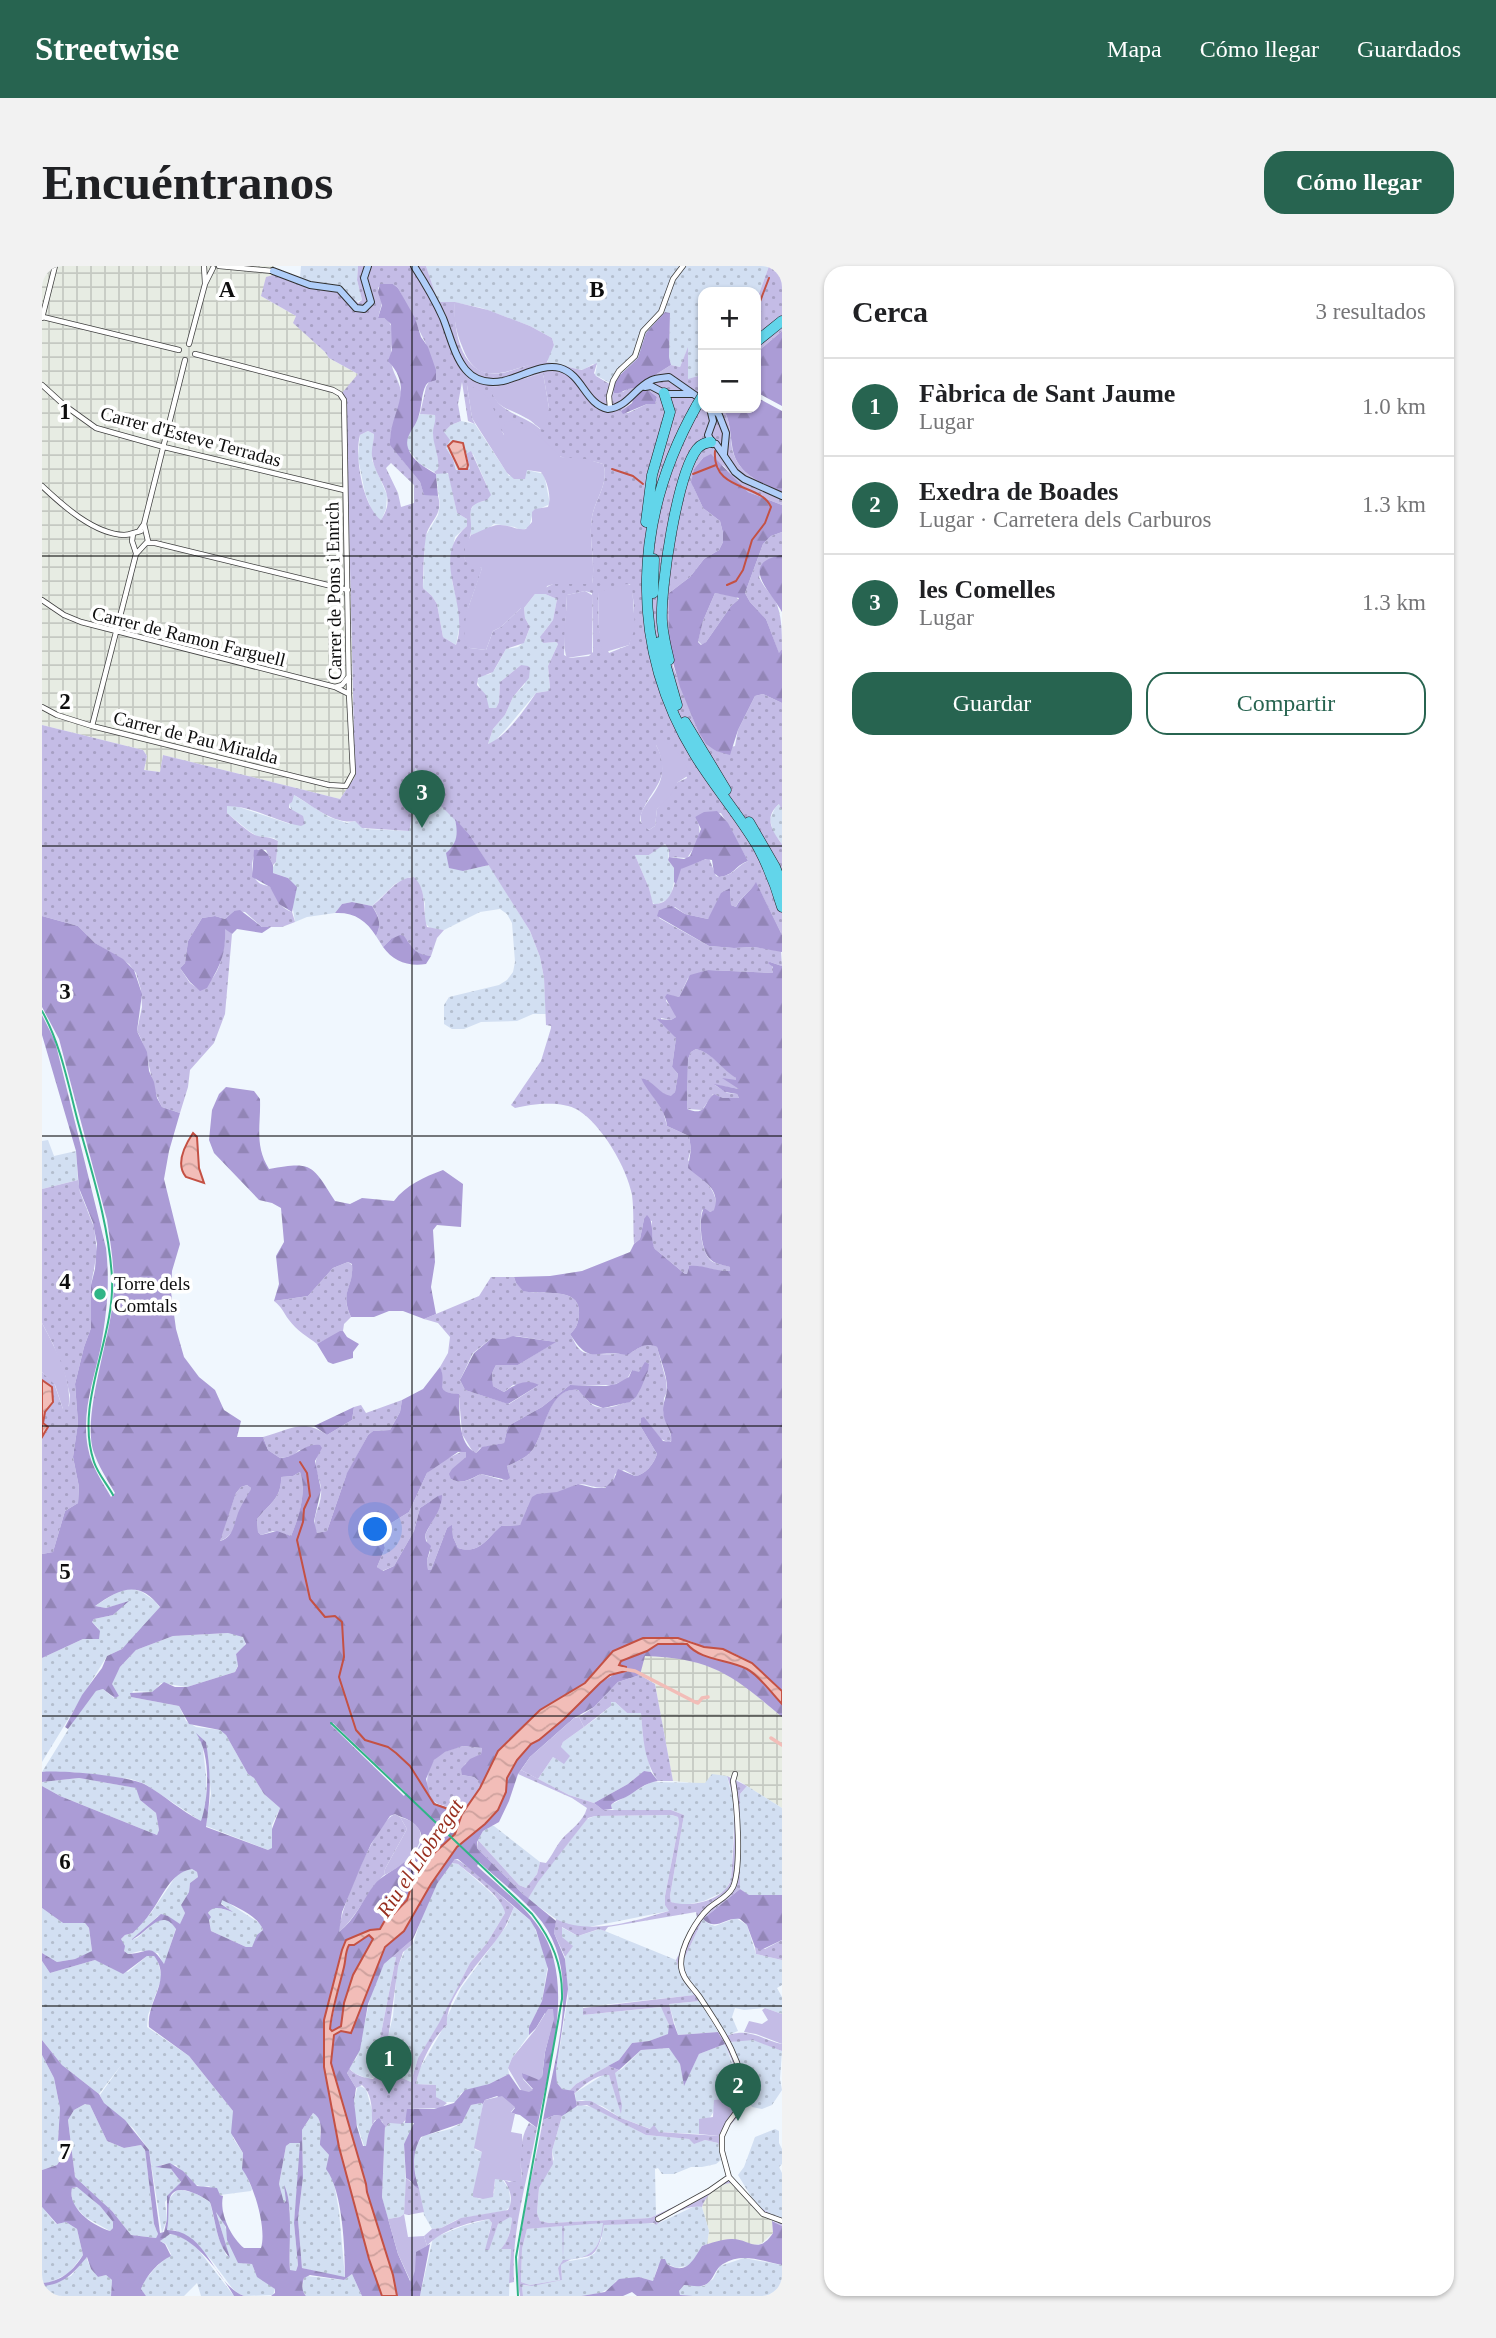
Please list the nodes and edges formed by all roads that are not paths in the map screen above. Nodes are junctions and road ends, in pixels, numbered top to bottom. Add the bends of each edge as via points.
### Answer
1 (55, 266) edge
2 (204, 266) edge
3 (243, 266) edge
4 (368, 266) edge
5 (414, 266) edge
6 (684, 266) edge
7 (216, 267) edge
8 (255, 269) junction
9 (273, 271) joint
10 (205, 284) junction
11 (782, 314) edge
12 (42, 318) edge
13 (782, 321) edge
14 (761, 330) edge
15 (761, 338) edge
16 (189, 344) junction
17 (179, 350) junction
18 (195, 354) junction
19 (185, 360) junction
20 (663, 378) junction
21 (675, 382) junction
22 (42, 385) edge
23 (639, 389) junction
24 (665, 392) junction
25 (698, 399) edge
26 (698, 400) edge
27 (698, 406) edge
28 (698, 408) edge
29 (610, 409) junction
30 (712, 413) edge
31 (717, 413) edge
32 (712, 428) junction
33 (723, 428) junction
34 (724, 441) junction
35 (713, 444) junction
36 (164, 447) junction
37 (725, 456) junction
38 (42, 486) edge
39 (344, 490) junction
40 (782, 496) edge
41 (144, 524) junction
42 (137, 532) junction
43 (124, 535) junction
44 (146, 541) junction
45 (133, 542) junction
46 (136, 554) junction
47 (348, 590) junction
48 (42, 600) edge
49 (116, 633) junction
50 (349, 675) junction
51 (335, 687) junction
52 (349, 694) junction
53 (667, 698) junction
54 (42, 707) edge
55 (685, 721) junction
56 (92, 726) junction
57 (346, 786) joint
58 (782, 885) edge
59 (782, 906) edge
60 (735, 1774) dead end
61 (729, 2176) junction
62 (658, 2219) dead end
63 (782, 2221) edge

1 - 12 street
2 - 7 street
2 - 10 street
3 - 8 street
4 - 9 street via 364,278 371,302 365,309 356,307 339,289 310,285
5 - 29 street via 460,363 470,374 492,382 559,368 570,372 595,404
6 - 29 street via 673,279 661,312 643,331 635,356 613,381
7 - 8 street
7 - 10 street
8 - 9 street
10 - 16 street
11 - 14 highway
12 - 17 street
13 - 15 highway
16 - 17 street
16 - 18 street
17 - 19 street
18 - 19 street
18 - 39 street, Carrer de Pons i Enrich via 340,394 344,400
19 - 36 street
20 - 21 street
20 - 23 street
20 - 24 street via 659,383
21 - 24 street via 676,388
21 - 25 street
22 - 36 street, Carrer d'Esteve Terradas via 96,428
23 - 24 street via 651,386
23 - 29 street
24 - 26 street
24 - 53 highway via 670,412 652,475 641,577 652,660
27 - 53 highway via 666,467 648,544 648,615
28 - 55 highway via 666,488 654,562 659,647
30 - 32 street
31 - 33 street
32 - 33 street
32 - 35 street via 708,435
33 - 34 street
34 - 35 street
34 - 37 street
35 - 37 street
35 - 55 highway via 702,444 696,450 685,477 664,574 662,622
36 - 39 street, Carrer d'Esteve Terradas
36 - 41 street
37 - 40 street via 744,479
38 - 43 street via 86,521
39 - 47 street, Carrer de Pons i Enrich
41 - 42 street
41 - 44 street
42 - 43 street
42 - 44 street
42 - 45 street
43 - 45 street
44 - 45 street
44 - 46 street
44 - 47 street
45 - 46 street
46 - 49 street
47 - 50 street, Carrer de Pons i Enrich
48 - 49 street, Carrer de Ramon Farguell via 64,615
49 - 51 street, Carrer de Ramon Farguell
49 - 56 street
50 - 51 street
50 - 52 street, Carrer de Pons i Enrich
51 - 52 street, Carrer de Ramon Farguell
52 - 57 street, Carrer de Pons i Enrich via 353,773
53 - 59 highway via 693,752 757,846
54 - 56 street, Carrer de Pau Miralda
55 - 58 highway via 758,835
56 - 57 street, Carrer de Pau Miralda
60 - 61 street via 736,1877 727,1896 700,1918 681,1966 732,2050 744,2087 744,2102 720,2142
61 - 62 street
61 - 63 street via 763,2214

